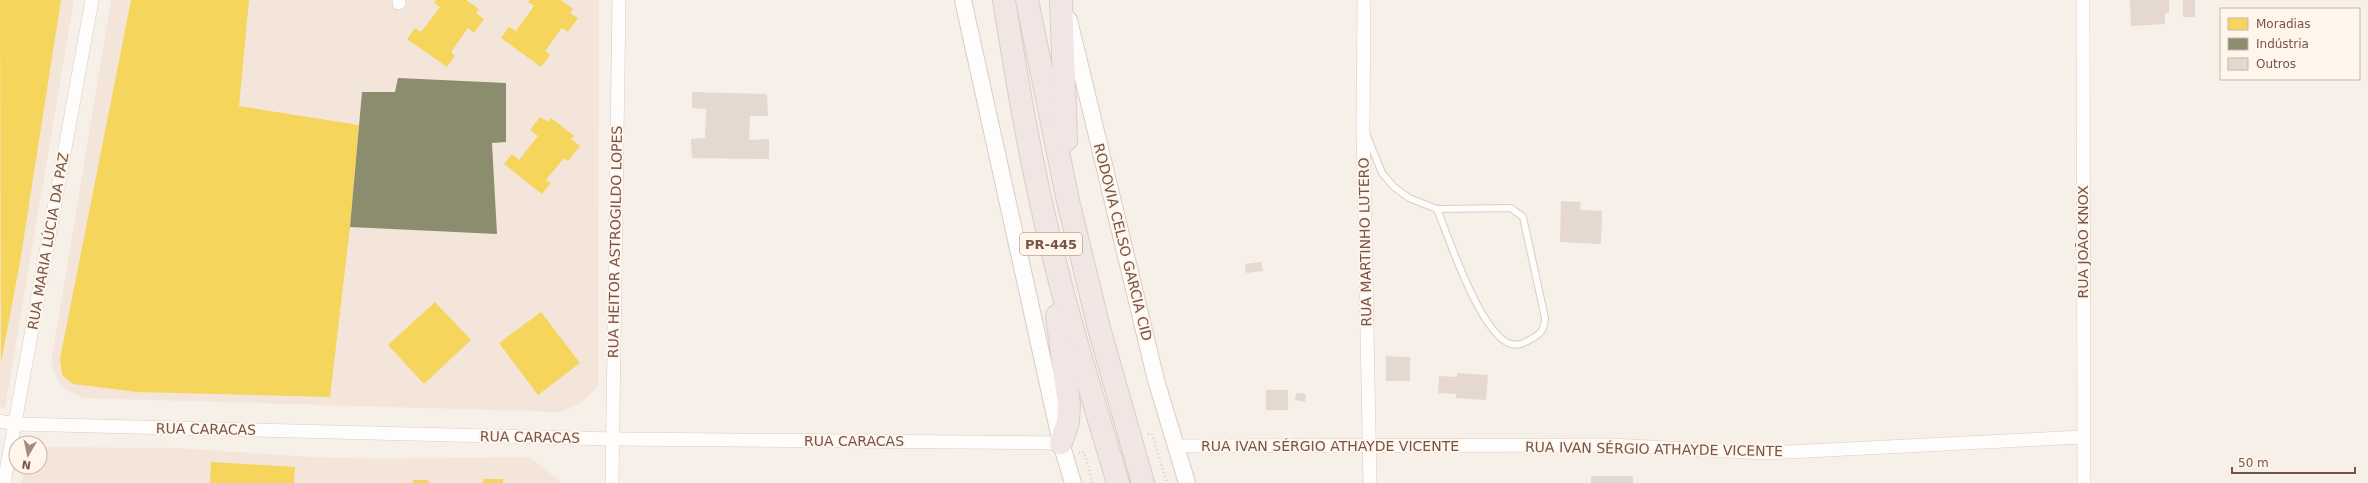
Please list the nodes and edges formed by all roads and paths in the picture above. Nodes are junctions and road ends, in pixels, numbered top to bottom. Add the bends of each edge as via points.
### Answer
1 (92, 0) edge
2 (619, 0) edge
3 (963, 0) edge
4 (1004, 0) edge
5 (1027, 0) edge
6 (1060, 0) edge
7 (1064, 0) edge
8 (1364, 0) edge
9 (2084, 0) edge
10 (1363, 126) junction
11 (1068, 201) junction
12 (1437, 208) junction
13 (1045, 222) junction
14 (0, 421) edge
15 (15, 424) junction
16 (1144, 435) dead end
17 (2083, 437) junction
18 (613, 439) junction
19 (1061, 443) junction
20 (1176, 446) junction
21 (1370, 446) junction
22 (1084, 452) dead end
23 (4, 483) edge
24 (612, 483) edge
25 (1073, 483) edge
26 (1093, 483) edge
27 (1118, 483) edge
28 (1143, 483) edge
29 (1166, 483) edge
30 (1187, 483) edge
31 (1370, 483) edge
32 (2084, 483) edge

1 - 15 street, RUA MARIA LÚCIA DA PAZ
2 - 18 street, RUA HEITOR ASTROGILDO LOPES
3 - 19 street
4 - 13 highway, PR-445 via 1022,110
5 - 11 highway, PR-445
6 - 11 highway
7 - 20 street, RODOVIA CELSO GARCIA CID via 1156,380
8 - 10 street, RUA MARTINHO LUTERO
9 - 17 street, RUA JOÃO KNOX
10 - 12 lane via 1382,173 1394,187 1409,198
10 - 21 street, RUA MARTINHO LUTERO
11 - 28 highway, PR-445 via 1099,328
12 - 12 lane via 1468,291 1500,337 1509,344 1520,345 1539,335 1544,328 1545,318 1524,217 1511,208
13 - 19 highway via 1069,405 1068,422
13 - 27 highway, PR-445 via 1079,353
14 - 15 street, RUA CARACAS
15 - 18 street, RUA CARACAS
15 - 23 street, RUA MARIA LÚCIA DA PAZ
16 - 29 path via 1152,434
17 - 21 street, RUA IVAN SÉRGIO ATHAYDE VICENTE via 1766,453 1611,445
17 - 32 street, RUA JOÃO KNOX
18 - 19 street, RUA CARACAS
18 - 24 street, RUA HEITOR ASTROGILDO LOPES
19 - 25 street
20 - 21 street, RUA IVAN SÉRGIO ATHAYDE VICENTE
20 - 30 street, RODOVIA CELSO GARCIA CID
21 - 31 street, RUA MARTINHO LUTERO
22 - 26 path

